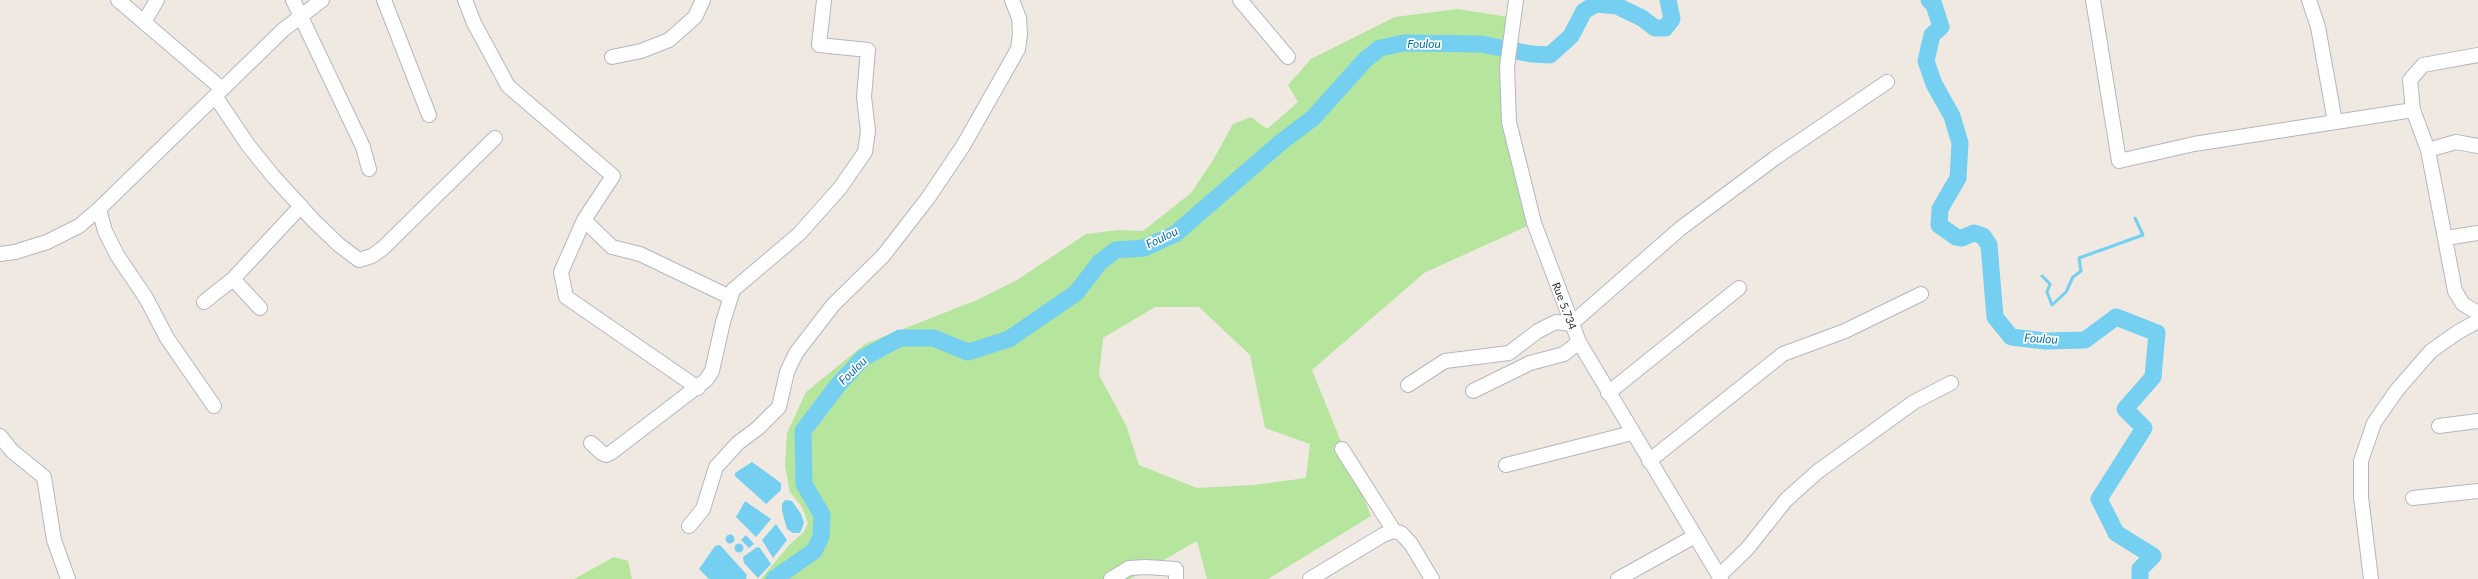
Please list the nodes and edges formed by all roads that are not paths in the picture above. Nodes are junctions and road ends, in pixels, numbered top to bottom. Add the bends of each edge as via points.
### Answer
1 (118, 0) edge
2 (157, 0) edge
3 (293, 0) edge
4 (322, 0) edge
5 (384, 0) edge
6 (465, 0) edge
7 (703, 0) edge
8 (824, 0) edge
9 (1012, 0) edge
10 (1240, 0) edge
11 (1516, 0) edge
12 (2093, 0) edge
13 (2309, 0) edge
14 (300, 16) junction
15 (144, 22) junction
16 (2478, 55) edge
17 (612, 57) dead end
18 (1288, 57) dead end
19 (1887, 82) dead end
20 (218, 92) junction
21 (2412, 110) junction
22 (429, 115) dead end
23 (2335, 122) junction
24 (495, 138) dead end
25 (2478, 146) edge
26 (2428, 150) junction
27 (369, 169) dead end
28 (301, 206) junction
29 (99, 210) junction
30 (584, 220) junction
31 (2478, 233) edge
32 (2446, 238) junction
33 (0, 254) edge
34 (233, 279) junction
35 (1739, 288) dead end
36 (1921, 294) dead end
37 (730, 297) junction
38 (204, 302) dead end
39 (260, 308) dead end
40 (2478, 313) edge
41 (2478, 321) edge
42 (1570, 324) junction
43 (1578, 342) junction
44 (1951, 383) dead end
45 (1408, 385) dead end
46 (698, 388) junction
47 (1473, 391) dead end
48 (1608, 393) junction
49 (214, 406) dead end
50 (2478, 421) edge
51 (2438, 426) dead end
52 (1632, 433) junction
53 (0, 436) edge
54 (591, 443) dead end
55 (1342, 449) dead end
56 (1649, 461) junction
57 (1506, 465) dead end
58 (2478, 491) edge
59 (2413, 498) dead end
60 (689, 526) dead end
61 (1394, 530) junction
62 (1695, 536) junction
63 (1720, 578) edge
64 (68, 579) edge
65 (1111, 579) edge
66 (1176, 579) edge
67 (1310, 579) edge
68 (1432, 579) edge
69 (1618, 579) edge
70 (2371, 579) edge

1 - 15 street
2 - 15 street
3 - 14 street
4 - 14 street
5 - 22 street
6 - 30 street via 474,23 508,86 613,176
7 - 17 street via 695,17 669,40 641,51
8 - 37 street via 819,45 868,50 864,97 868,131 865,152 840,188 799,234 733,290
9 - 60 street via 1019,18 1018,49 963,146 928,198 883,256 833,305 796,353 787,372 778,407 716,467 703,509
10 - 18 street
11 - 42 street, Rue 5.734 via 1507,67 1509,122 1534,223
12 - 23 street via 2119,161 2194,144
13 - 23 street via 2318,27
14 - 20 street
14 - 27 street via 363,147
15 - 20 street
16 - 21 street via 2424,65 2410,80
19 - 42 street via 1775,158 1681,228
20 - 28 street via 248,145
20 - 29 street
21 - 23 street
21 - 26 street
24 - 28 street via 383,248 364,260 349,254
25 - 26 street via 2456,142
26 - 32 street
28 - 34 street
29 - 33 street via 79,226 47,242
29 - 49 street via 105,231 117,255 146,298 167,338
30 - 37 street via 612,247 640,254
30 - 46 street via 561,272 566,297
31 - 32 street
32 - 40 street via 2458,299
34 - 38 street
34 - 39 street
35 - 48 street
36 - 56 street via 1845,332 1783,354
37 - 46 street via 712,371
41 - 70 street via 2431,351 2396,390 2374,423 2361,461 2361,490
42 - 43 street, Rue 5.734
42 - 45 street via 1556,322 1538,331 1509,352 1445,361
43 - 47 street via 1564,354 1530,363
43 - 48 street, Rue 5.734
44 - 63 street via 1914,402 1817,472 1786,500
46 - 54 street via 612,452 606,455
48 - 52 street, Rue 5.734
50 - 51 street
52 - 56 street, Rue 5.734
52 - 57 street
53 - 64 street via 12,451 44,477 54,540
55 - 61 street
56 - 62 street, Rue 5.734
58 - 59 street
61 - 67 street
61 - 68 street via 1401,533 1411,544
62 - 63 street, Rue 5.734
62 - 69 street
65 - 66 street via 1129,568 1146,567 1176,569

